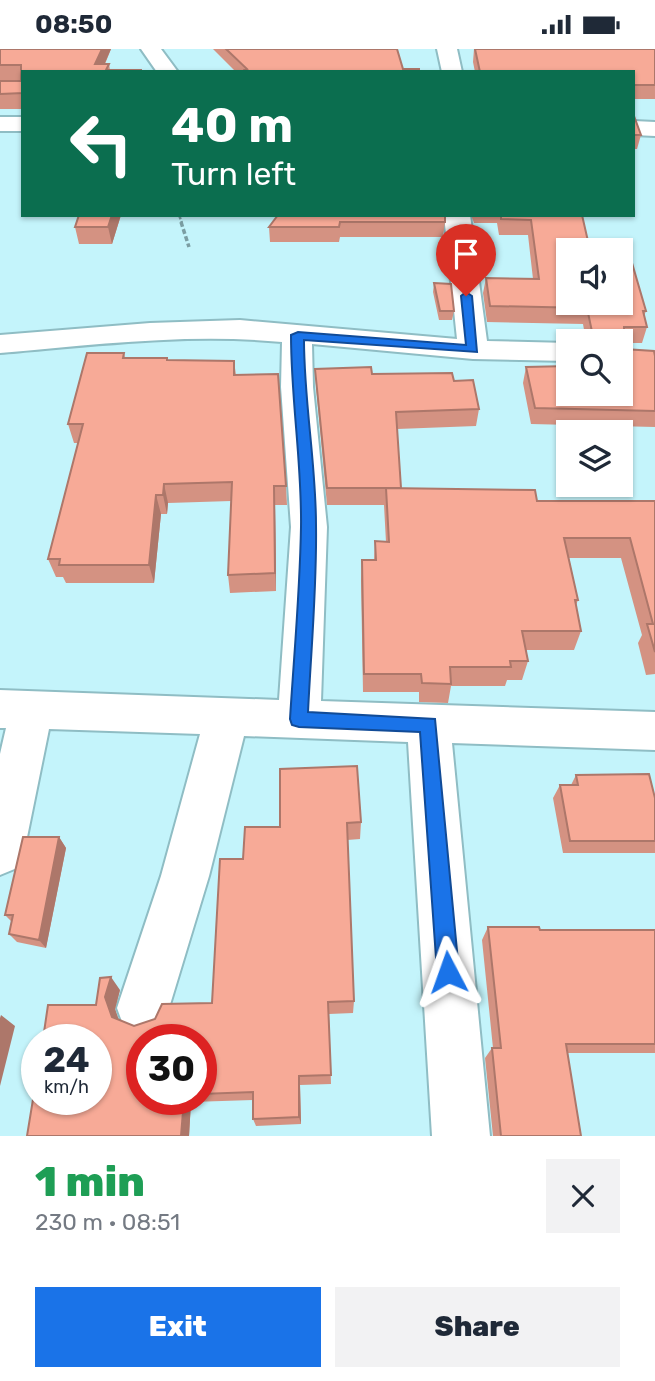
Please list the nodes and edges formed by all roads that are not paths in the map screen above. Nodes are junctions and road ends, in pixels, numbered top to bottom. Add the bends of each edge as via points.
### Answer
1 (151, 49) edge
2 (447, 49) edge
3 (167, 70) edge
4 (452, 70) edge
5 (0, 124) edge
6 (21, 124) edge
7 (635, 128) edge
8 (655, 129) edge
9 (457, 217) edge
10 (298, 335) junction
11 (0, 344) edge
12 (473, 350) junction
13 (556, 352) edge
14 (16, 710) edge
15 (227, 716) junction
16 (299, 719) junction
17 (429, 725) junction
18 (655, 731) edge
19 (0, 852) edge
20 (143, 1008) dead end
21 (461, 1136) edge

1 - 3 street
2 - 4 street
5 - 6 street
7 - 8 street
9 - 12 street
10 - 11 street via 240,329 150,331
10 - 12 street
10 - 16 street via 309,527
12 - 13 street
14 - 15 street
14 - 19 street
15 - 16 street
15 - 20 street via 205,809
16 - 17 street
17 - 18 street
17 - 21 street

